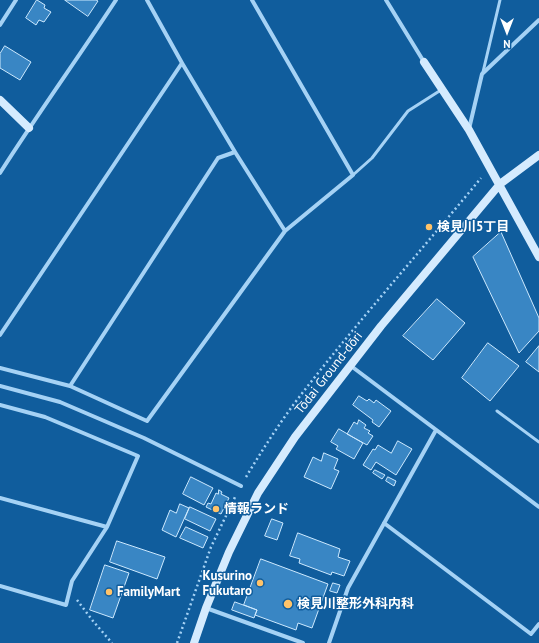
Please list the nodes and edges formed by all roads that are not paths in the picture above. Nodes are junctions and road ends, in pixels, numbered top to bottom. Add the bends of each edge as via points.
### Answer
1 (16, 0) edge
2 (116, 0) edge
3 (147, 0) edge
4 (252, 0) edge
5 (386, 0) edge
6 (500, 0) edge
7 (539, 20) edge
8 (0, 25) edge
9 (424, 62) joint
10 (182, 63) junction
11 (482, 74) junction
12 (442, 90) junction
13 (0, 100) edge
14 (29, 128) junction
15 (469, 130) junction
16 (235, 152) junction
17 (539, 155) edge
18 (0, 173) edge
19 (353, 175) junction
20 (500, 184) junction
21 (285, 231) junction
22 (539, 257) edge
23 (0, 335) edge
24 (350, 365) junction
25 (0, 368) edge
26 (0, 386) edge
27 (70, 386) junction
28 (0, 405) edge
29 (497, 411) dead end
30 (436, 430) junction
31 (539, 442) edge
32 (241, 486) dead end
33 (0, 498) edge
34 (539, 507) edge
35 (384, 523) junction
36 (107, 527) junction
37 (0, 586) edge
38 (206, 608) junction
39 (539, 624) edge
40 (194, 643) edge
41 (303, 643) edge
42 (329, 643) edge

1 - 8 street
2 - 14 street
3 - 10 street
4 - 19 street
5 - 9 street
6 - 11 lane
7 - 11 street
9 - 12 street
10 - 16 street
10 - 23 street
11 - 15 street
12 - 15 street
12 - 19 lane via 408,111 372,158
13 - 14 street
14 - 18 street
15 - 20 street
16 - 21 street
16 - 27 street via 218,158
17 - 20 street, Tōdai Ground-dōri
19 - 21 street
20 - 22 street
20 - 24 street, Tōdai Ground-dōri
21 - 27 street via 147,421
24 - 30 street
24 - 38 street, Tōdai Ground-dōri via 295,437 258,493 229,552
25 - 27 street
26 - 32 street via 67,405 144,438
28 - 36 street via 45,418 138,456
29 - 31 lane
30 - 34 street
30 - 35 street
33 - 36 street
35 - 39 street via 532,634
35 - 42 street via 348,588
36 - 37 street via 72,581 66,605
38 - 40 street, Tōdai Ground-dōri
38 - 41 street

